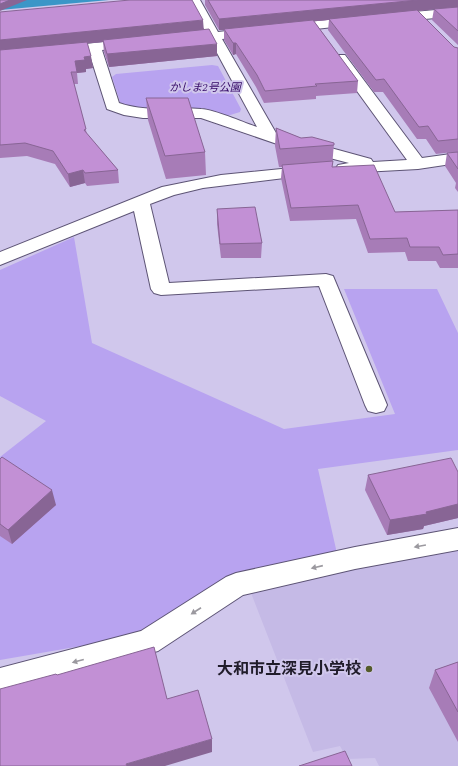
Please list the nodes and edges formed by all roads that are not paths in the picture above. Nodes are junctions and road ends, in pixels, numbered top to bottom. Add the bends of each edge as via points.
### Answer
1 (195, 0) edge
2 (179, 1) edge
3 (458, 12) edge
4 (418, 15) junction
5 (316, 26) junction
6 (429, 26) edge
7 (214, 36) junction
8 (169, 40) edge
9 (146, 42) edge
10 (94, 47) junction
11 (0, 57) edge
12 (269, 136) junction
13 (458, 158) edge
14 (418, 164) junction
15 (377, 165) junction
16 (141, 203) junction
17 (0, 259) edge
18 (376, 406) dead end
19 (458, 540) edge
20 (0, 682) edge

1 - 2 street
1 - 7 street
3 - 4 street
4 - 5 street
4 - 6 street
5 - 7 street
5 - 14 street
7 - 8 street
7 - 12 street
9 - 10 street
10 - 11 street
10 - 12 street via 112,106 143,114 202,113
12 - 15 street
13 - 14 street
14 - 15 street
15 - 16 street via 249,176 194,184 168,191
16 - 17 street
16 - 18 street via 161,290 326,280
19 -> 20 street via 355,558 236,585 148,642

